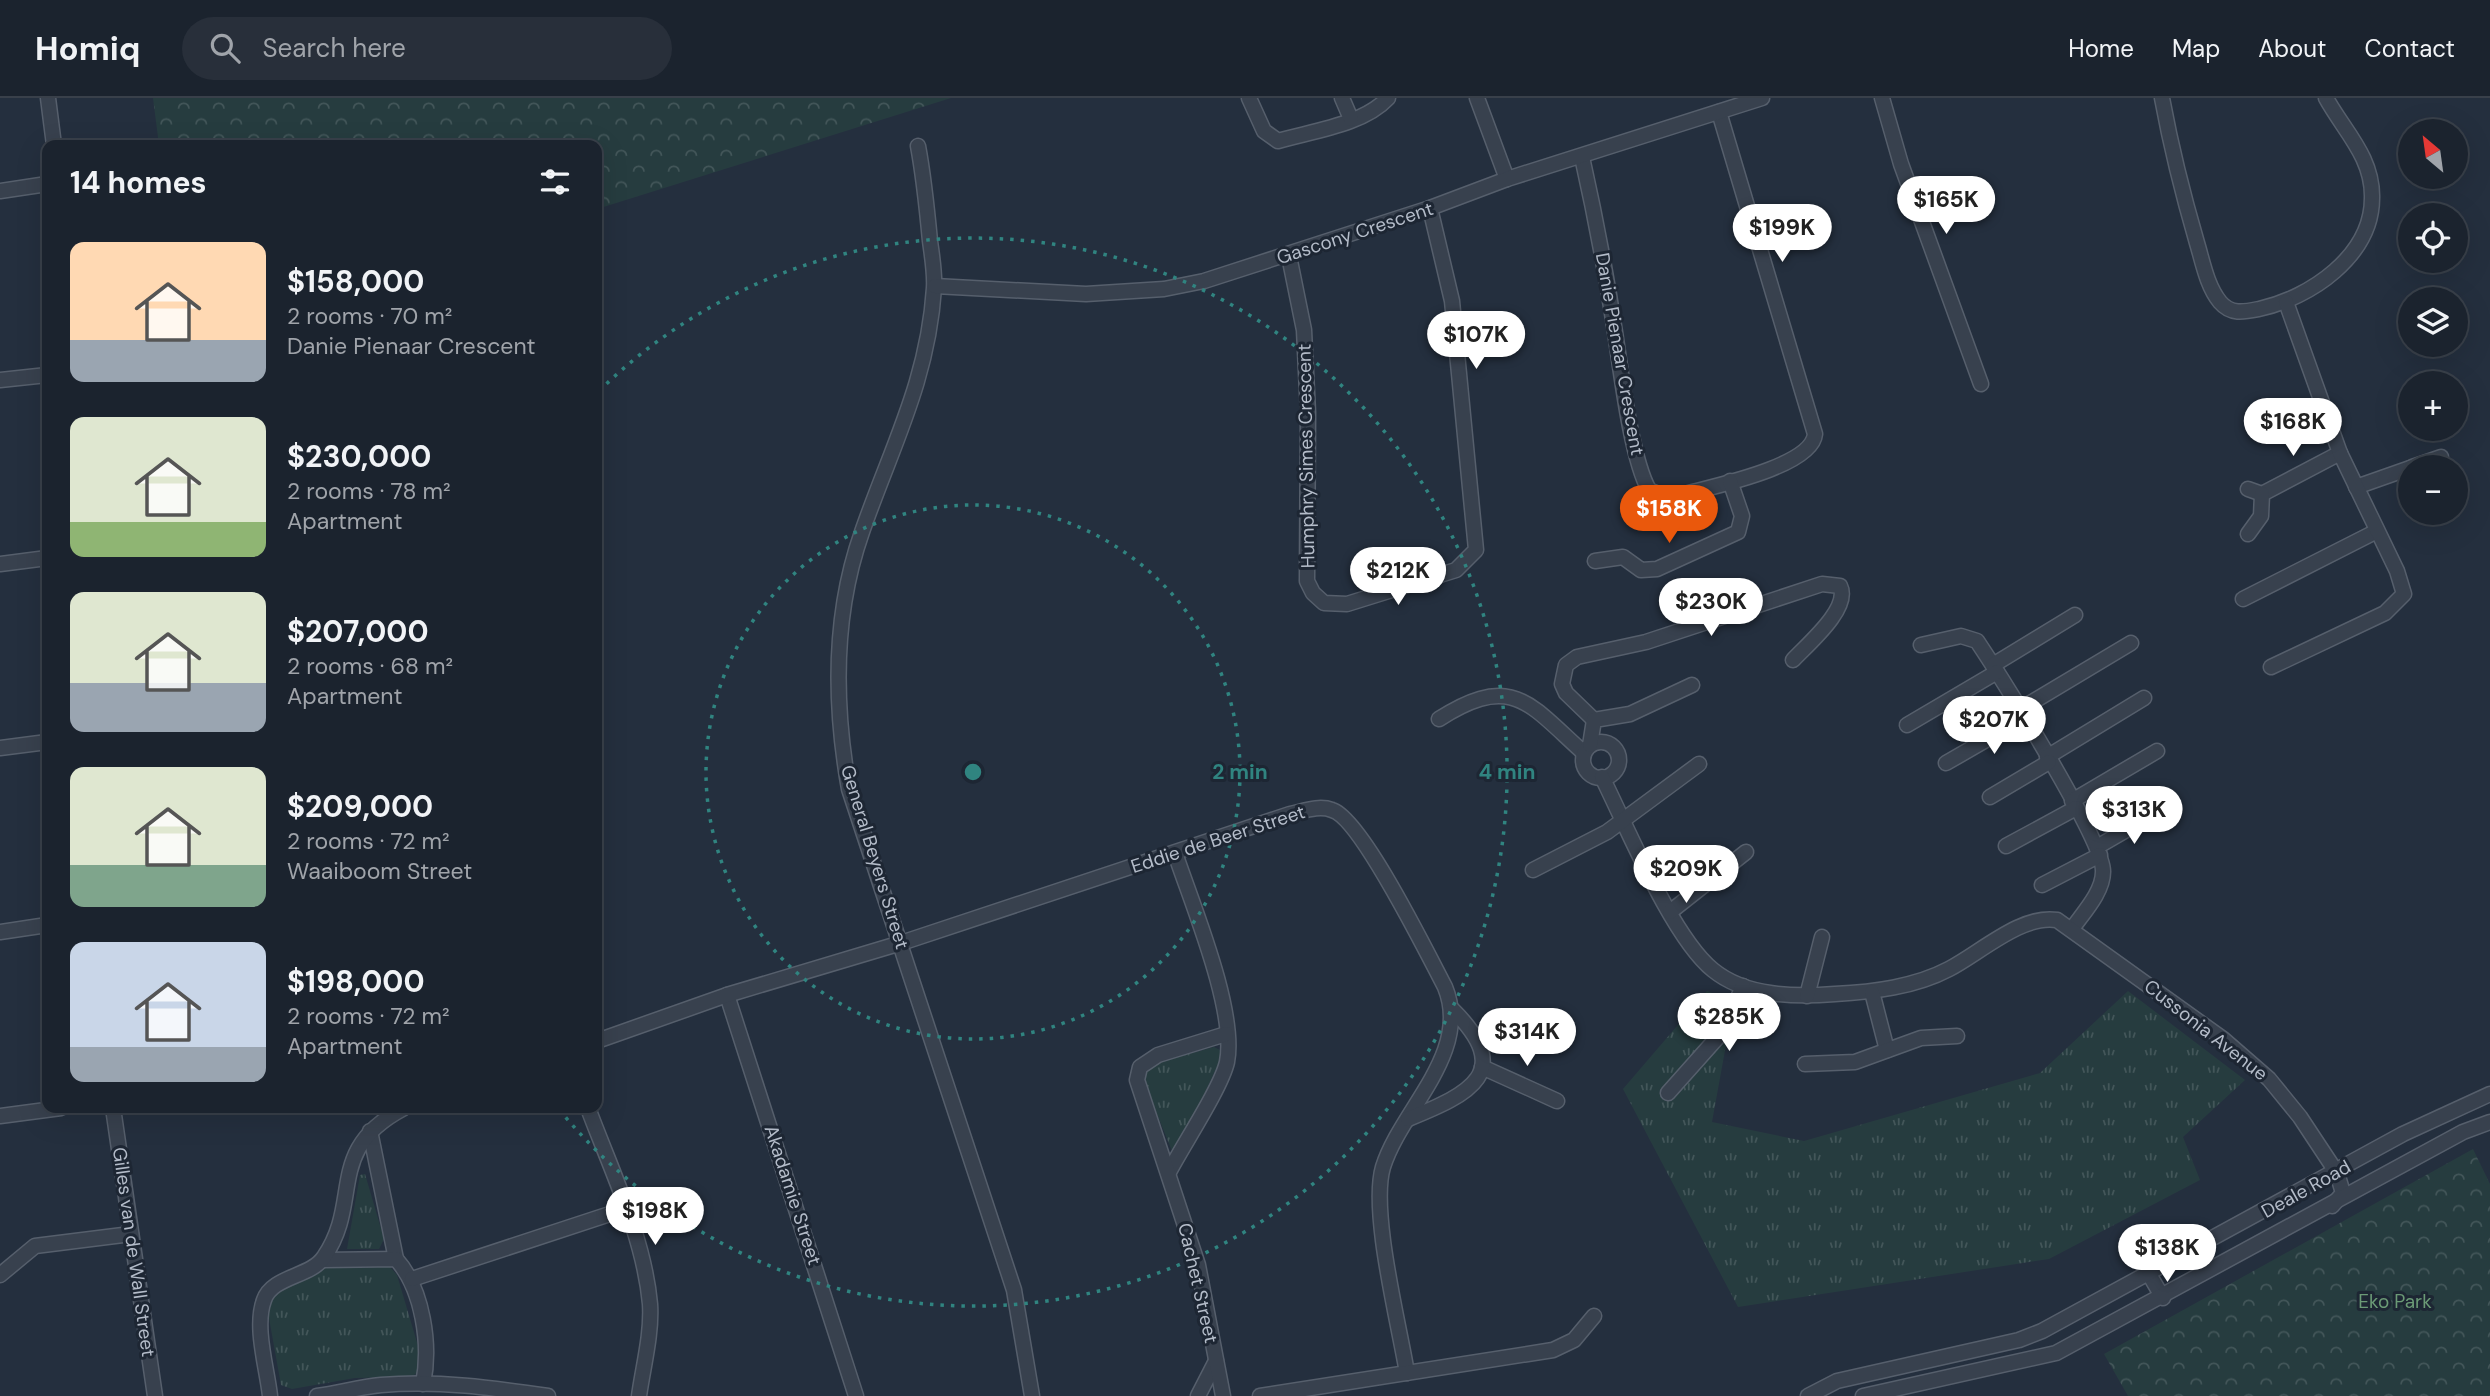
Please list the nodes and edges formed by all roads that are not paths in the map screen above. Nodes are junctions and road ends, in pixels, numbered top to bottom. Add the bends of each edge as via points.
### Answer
1 (48, 98) edge
2 (1249, 98) edge
3 (1342, 98) edge
4 (1388, 98) edge
5 (1478, 98) edge
6 (1762, 98) edge
7 (1882, 98) edge
8 (2162, 98) edge
9 (2326, 98) edge
10 (1719, 112) junction
11 (1351, 119) junction
12 (53, 140) edge
13 (918, 146) dead end
14 (1582, 157) junction
15 (1507, 179) junction
16 (42, 185) edge
17 (0, 191) edge
18 (1430, 208) junction
19 (1289, 256) junction
20 (935, 286) junction
21 (2286, 302) junction
22 (42, 375) edge
23 (0, 380) edge
24 (1981, 384) dead end
25 (2340, 453) junction
26 (2398, 472) edge
27 (1730, 481) junction
28 (2356, 487) junction
29 (2377, 531) junction
30 (2248, 534) dead end
31 (42, 559) edge
32 (1595, 561) dead end
33 (0, 564) edge
34 (2243, 599) dead end
35 (2075, 615) dead end
36 (2131, 643) dead end
37 (1922, 645) dead end
38 (1793, 660) dead end
39 (2271, 667) dead end
40 (1995, 669) junction
41 (1692, 685) dead end
42 (2144, 698) dead end
43 (2021, 714) junction
44 (1439, 719) dead end
45 (1594, 720) junction
46 (1907, 725) dead end
47 (42, 743) edge
48 (0, 748) edge
49 (1587, 749) junction
50 (2157, 751) dead end
51 (2048, 760) junction
52 (1946, 763) dead end
53 (1699, 764) dead end
54 (1602, 778) junction
55 (1990, 796) dead end
56 (2074, 805) junction
57 (2154, 814) dead end
58 (1623, 820) junction
59 (2006, 846) dead end
60 (2098, 851) junction
61 (1746, 852) dead end
62 (1175, 853) junction
63 (1533, 870) dead end
64 (2042, 885) dead end
65 (1670, 912) junction
66 (42, 926) edge
67 (2072, 929) junction
68 (0, 932) edge
69 (1822, 937) dead end
70 (901, 943) junction
71 (1743, 986) junction
72 (1872, 992) junction
73 (727, 995) junction
74 (1807, 996) junction
75 (1452, 1009) junction
76 (1226, 1034) junction
77 (1957, 1036) dead end
78 (602, 1039) edge
79 (1887, 1050) junction
80 (1805, 1064) dead end
81 (1482, 1066) junction
82 (1668, 1093) dead end
83 (2490, 1094) edge
84 (1557, 1101) dead end
85 (42, 1110) edge
86 (115, 1113) edge
87 (397, 1113) edge
88 (589, 1113) edge
89 (0, 1116) edge
90 (1408, 1119) junction
91 (2490, 1122) edge
92 (370, 1131) junction
93 (1169, 1172) junction
94 (2337, 1173) junction
95 (2381, 1178) junction
96 (2332, 1206) junction
97 (625, 1209) junction
98 (131, 1234) junction
99 (323, 1259) junction
100 (396, 1259) junction
101 (2149, 1274) junction
102 (0, 1275) edge
103 (412, 1279) junction
104 (2162, 1298) junction
105 (1594, 1316) dead end
106 (1216, 1361) junction
107 (1407, 1373) junction
108 (423, 1384) junction
109 (155, 1396) edge
110 (270, 1396) edge
111 (317, 1396) edge
112 (548, 1396) edge
113 (639, 1396) edge
114 (856, 1396) edge
115 (1032, 1396) edge
116 (1198, 1396) edge
117 (1223, 1396) edge
118 (1260, 1396) edge
119 (1808, 1396) edge
120 (1863, 1396) edge

1 - 12 street
2 - 11 street via 1273,140
3 - 11 street
4 - 11 street via 1374,110
5 - 15 street
6 - 10 street, Gascony Crescent
7 - 24 street via 1901,164
8 - 21 street via 2184,197 2214,293 2221,304 2238,313
9 - 21 street via 2369,170 2371,217 2345,260 2324,280
10 - 14 street, Gascony Crescent
10 - 27 street, Danie Pienaar Crescent via 1815,433 1810,448 1799,456
13 - 20 street, General Beyers Street via 927,190
14 - 15 street, Gascony Crescent
14 - 27 street, Danie Pienaar Crescent via 1645,483 1655,495 1663,496
15 - 18 street, Gascony Crescent
16 - 17 street
18 - 19 street, Gascony Crescent
18 - 19 street, Humphry Simes Crescent via 1451,301 1476,550 1456,570 1347,604 1324,603 1312,593 1307,580 1304,341
19 - 20 street, Gascony Crescent via 1204,281 1126,293 1038,294
20 - 70 street, General Beyers Street via 913,400 861,533 842,615 840,648 840,735 849,789
21 - 25 street
22 - 23 street
25 - 28 street
25 - 30 street via 2255,491 2261,516
26 - 28 street
27 - 32 street via 1742,516 1738,532 1657,569 1641,570 1623,557
28 - 29 street
29 - 34 street
29 - 39 street via 2403,585 2400,601
31 - 33 street
35 - 40 street
36 - 43 street
37 - 40 street via 1970,636
38 - 45 street via 1840,608 1844,595 1840,586 1822,584 1646,642 1577,657 1566,666 1562,684
40 - 43 street
40 - 46 street
41 - 45 street via 1630,714
42 - 51 street
43 - 51 street
43 - 52 street
44 - 49 street via 1461,705 1514,696
45 - 49 street
47 - 48 street
49 - 54 street via 1583,760 1588,773
49 - 54 street via 1606,743 1617,751 1618,765
50 - 56 street
51 - 55 street
51 - 56 street
53 - 58 street
54 - 58 street
56 - 59 street
56 - 60 street
57 - 60 street
58 - 63 street
58 - 65 street
60 - 64 street
60 - 67 street via 2104,872 2101,881
61 - 65 street
62 - 70 street, Eddie de Beer Street
62 - 75 street, Eddie de Beer Street via 1290,814 1335,810 1369,850 1445,986
62 - 76 street via 1214,973
65 - 71 street via 1713,971
66 - 68 street
67 - 72 street, Cussonia Avenue via 2047,918 2026,923 1945,971
67 - 94 street, Cussonia Avenue via 2254,1064 2284,1095
69 - 74 street
70 - 73 street, Eddie de Beer Street
70 - 115 street, General Beyers Street via 1014,1290
71 - 74 street
71 - 82 street via 1725,1029
72 - 74 street
72 - 79 street
73 - 78 street, Eddie de Beer Street
73 - 114 street, Akadamie Street
75 - 81 street via 1481,1043
75 - 90 street via 1439,1063
76 - 93 street via 1223,1073
76 - 93 street, Cachet Street via 1157,1055 1138,1073 1142,1099
77 - 79 street via 1921,1038
79 - 80 street via 1855,1062
81 - 84 street
81 - 90 street via 1459,1096
83 - 94 street, Deale Road via 2445,1112
85 - 89 street
86 - 98 street, Gilles van de Wall Street
87 - 92 street
88 - 97 street
90 - 107 street via 1383,1167 1379,1199
91 - 95 street, Deale Road
92 - 99 street via 350,1166 339,1219
92 - 100 street
93 - 106 street, Cachet Street via 1198,1265
94 - 95 street via 2367,1181
94 - 96 street via 2343,1193
94 - 101 street, Deale Road
95 - 96 street, Deale Road
96 - 104 street, Deale Road
97 - 103 street
97 - 113 street via 650,1306
98 - 102 street via 35,1246
98 - 109 street, Gilles van de Wall Street
99 - 100 street
99 - 110 street via 271,1289 264,1299 262,1330
100 - 103 street
101 - 104 street
101 - 119 street, Deale Road via 2019,1340 1837,1381
103 - 108 street via 426,1347
104 - 120 street, Deale Road via 2056,1353
105 - 107 street via 1574,1340 1553,1350
106 - 116 street
106 - 117 street, Cachet Street
107 - 118 street
108 - 111 street via 381,1385
108 - 112 street

